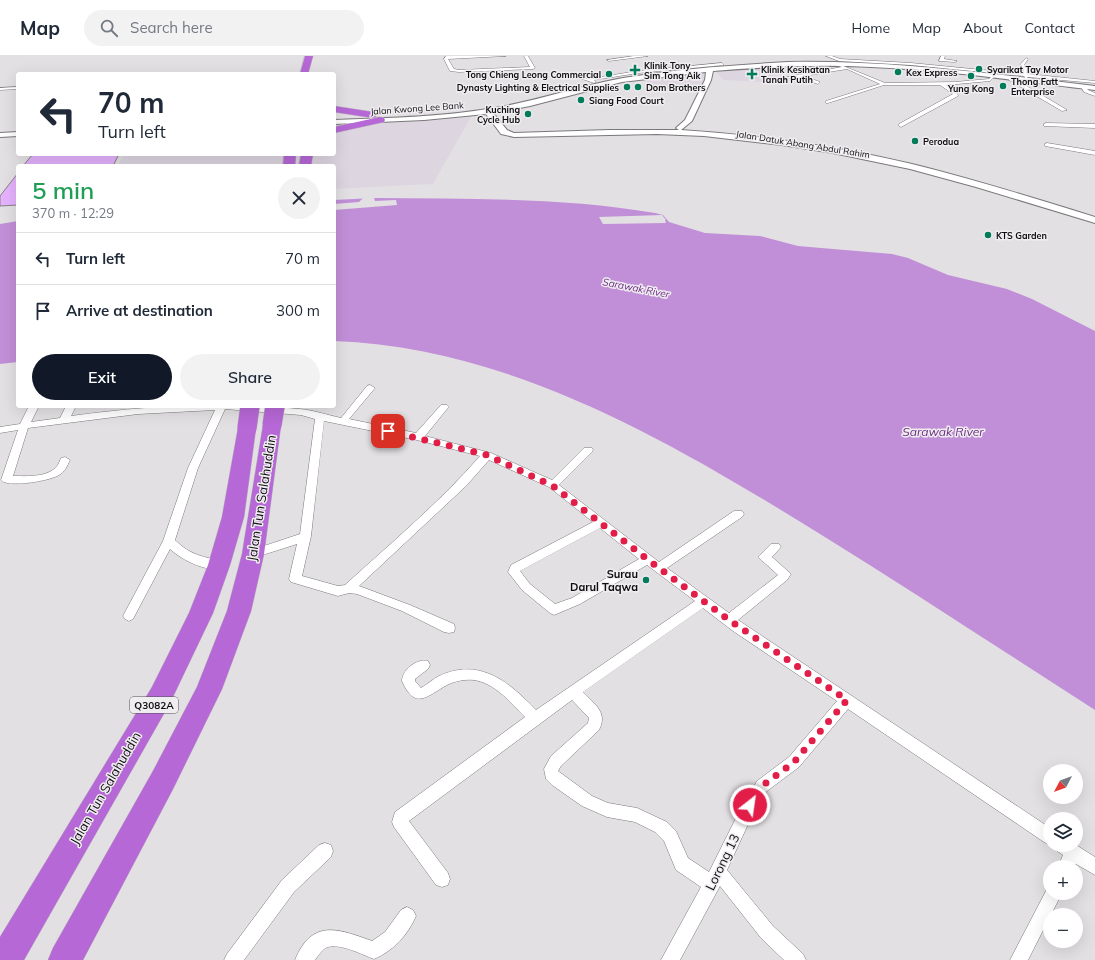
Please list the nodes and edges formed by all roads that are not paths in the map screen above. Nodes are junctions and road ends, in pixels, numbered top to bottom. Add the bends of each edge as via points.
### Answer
1 (309, 56) edge
2 (503, 56) edge
3 (526, 56) edge
4 (646, 56) edge
5 (789, 56) edge
6 (828, 56) edge
7 (448, 57) edge
8 (890, 57) dead end
9 (466, 58) junction
10 (710, 58) dead end
11 (942, 58) edge
12 (818, 59) edge
13 (935, 59) dead end
14 (1026, 59) dead end
15 (486, 60) dead end
16 (609, 60) dead end
17 (870, 60) edge
18 (952, 61) junction
19 (778, 62) junction
20 (909, 62) junction
21 (960, 62) dead end
22 (806, 63) junction
23 (839, 63) junction
24 (724, 65) junction
25 (847, 68) junction
26 (946, 68) junction
27 (1019, 68) dead end
28 (509, 69) junction
29 (1029, 69) junction
30 (490, 70) junction
31 (471, 71) junction
32 (709, 71) junction
33 (305, 72) edge
34 (1066, 73) dead end
35 (570, 74) dead end
36 (798, 75) junction
37 (789, 77) dead end
38 (992, 77) junction
39 (1026, 77) junction
40 (1011, 79) junction
41 (1065, 79) junction
42 (591, 82) junction
43 (1095, 82) edge
44 (818, 83) dead end
45 (884, 84) junction
46 (942, 84) junction
47 (1095, 87) edge
48 (16, 88) edge
49 (0, 89) edge
50 (1084, 89) junction
51 (1095, 93) edge
52 (828, 102) dead end
53 (336, 109) edge
54 (1064, 110) dead end
55 (488, 111) junction
56 (336, 118) edge
57 (380, 118) junction
58 (688, 121) junction
59 (336, 122) edge
60 (901, 125) dead end
61 (1046, 125) dead end
62 (1095, 126) edge
63 (680, 128) junction
64 (336, 129) edge
65 (658, 130) junction
66 (699, 132) junction
67 (16, 134) edge
68 (0, 135) edge
69 (16, 138) edge
70 (0, 139) edge
71 (1047, 145) dead end
72 (1095, 153) edge
73 (1095, 216) edge
74 (1095, 220) edge
75 (370, 388) dead end
76 (444, 407) dead end
77 (33, 408) edge
78 (70, 408) edge
79 (183, 408) edge
80 (220, 408) edge
81 (272, 408) edge
82 (301, 409) edge
83 (274, 416) edge
84 (248, 417) edge
85 (320, 417) junction
86 (64, 420) junction
87 (343, 421) junction
88 (24, 426) junction
89 (0, 430) edge
90 (418, 438) junction
91 (588, 450) dead end
92 (487, 455) junction
93 (65, 460) dead end
94 (553, 486) junction
95 (738, 514) dead end
96 (600, 522) junction
97 (304, 536) junction
98 (168, 541) junction
99 (775, 547) dead end
100 (253, 554) junction
101 (647, 559) junction
102 (219, 565) junction
103 (659, 568) junction
104 (349, 588) junction
105 (704, 602) junction
106 (130, 616) dead end
107 (729, 620) junction
108 (449, 628) dead end
109 (423, 665) dead end
110 (574, 692) junction
111 (847, 700) junction
112 (535, 718) junction
113 (1043, 832) edge
114 (325, 851) dead end
115 (1072, 852) edge
116 (1095, 867) edge
117 (716, 878) junction
118 (442, 879) dead end
119 (1050, 900) edge
120 (407, 916) dead end
121 (235, 959) edge
122 (5, 960) edge
123 (65, 960) edge
124 (304, 960) edge
125 (670, 960) edge
126 (797, 960) edge
127 (1019, 960) edge

1 - 33 highway
2 - 9 street
2 - 28 street
3 - 28 street via 533,68
4 - 16 street
5 - 19 main road via 791,60
5 - 22 main road
6 - 17 street via 839,60
7 - 9 street
7 - 31 street via 446,62 452,70
8 - 20 street
9 - 31 street
10 - 24 street
11 - 13 street
11 - 18 street
12 - 22 main road
12 - 23 main road
14 - 29 street via 1022,65
15 - 30 street
17 - 20 main road
17 - 23 main road
18 - 21 street
18 - 26 street via 951,66
19 - 22 main road, Jalan Kwong Lee Bank
19 - 24 main road, Jalan Kwong Lee Bank
20 - 26 main road
22 - 32 main road, Jalan Kwong Lee Bank
23 - 25 street
23 - 38 main road
24 - 42 main road, Jalan Kwong Lee Bank
25 - 36 street
25 - 45 street
26 - 39 main road
27 - 29 street
28 - 30 street
29 - 39 street
30 - 31 street
32 - 55 main road, Jalan Kwong Lee Bank via 616,81 527,104
32 - 58 main road via 708,80
34 - 41 street
35 - 42 street
36 - 37 street
36 - 44 street
38 - 40 main road
38 - 46 street via 990,80
39 - 41 street
39 - 47 main road
40 - 50 main road
40 - 54 street
41 - 43 street
42 - 57 main road, Jalan Kwong Lee Bank via 503,106
45 - 46 street
45 - 52 street
46 - 60 street via 956,95
47 - 50 main road
48 - 49 street
50 - 51 street
53 - 57 highway
55 - 57 main road, Jalan Kwong Lee Bank
55 - 65 main road via 503,131 514,135
56 - 57 main road, Jalan Kwong Lee Bank
57 - 59 main road, Jalan Kwong Lee Bank
57 - 64 highway
58 - 63 main road
58 - 65 main road
58 - 66 main road via 691,127
61 - 62 street
63 - 65 main road, Jalan Datuk Abang Abdul Rahim
63 - 66 main road, Jalan Datuk Abang Abdul Rahim
65 - 66 main road, Jalan Datuk Abang Abdul Rahim
66 - 73 main road, Jalan Datuk Abang Abdul Rahim via 820,146 908,162 986,182
66 - 74 main road, Jalan Datuk Abang Abdul Rahim via 871,158 946,175
67 - 68 main road
69 - 70 main road
71 - 72 street
75 - 87 street
76 - 90 street
77 - 88 street
78 - 86 street
79 - 86 street
80 - 98 street via 193,468
81 - 82 street
82 - 85 street
83 - 100 highway, Jalan Tun Salahuddin
84 - 102 highway, Jalan Tun Salahuddin / Q3082A via 233,517
85 - 87 street
85 - 97 street via 316,431
86 - 88 street
87 - 90 street
88 - 89 street
88 - 93 street via 6,480 54,474 60,470
90 - 92 street
91 - 94 street
92 - 94 street
92 - 104 street via 462,484
94 - 96 street
95 - 103 street
96 - 101 street
96 - 101 street via 515,568 514,572 526,587 554,610 576,601
97 - 100 street
97 - 104 street via 295,579 338,591
98 - 102 street via 179,552 196,562
98 - 106 street
99 - 107 street via 764,557 782,571 783,577
100 - 123 highway, Jalan Tun Salahuddin via 239,611 208,688 163,780
101 - 103 street
102 - 122 highway, Jalan Tun Salahuddin / Q3082A via 201,613 160,695
103 - 105 street
104 - 108 street via 406,608
105 - 107 street
105 - 110 street
107 - 111 street
109 - 112 street via 410,674 408,681 419,694 444,679 458,674 472,674 502,685
110 - 112 street
110 - 117 street via 592,711 596,718 594,726 556,761 551,774 587,801 607,810 637,815 661,827 670,836 682,864
111 - 113 street
111 - 117 street, Lorong 13 via 794,762 762,786 745,815
112 - 118 street via 401,817 400,822
114 - 121 street via 288,886
115 - 116 street
117 - 125 street, Lorong 13
117 - 126 street via 766,932
119 - 127 street
120 - 124 street via 391,938 374,950 346,940 327,938 317,944

